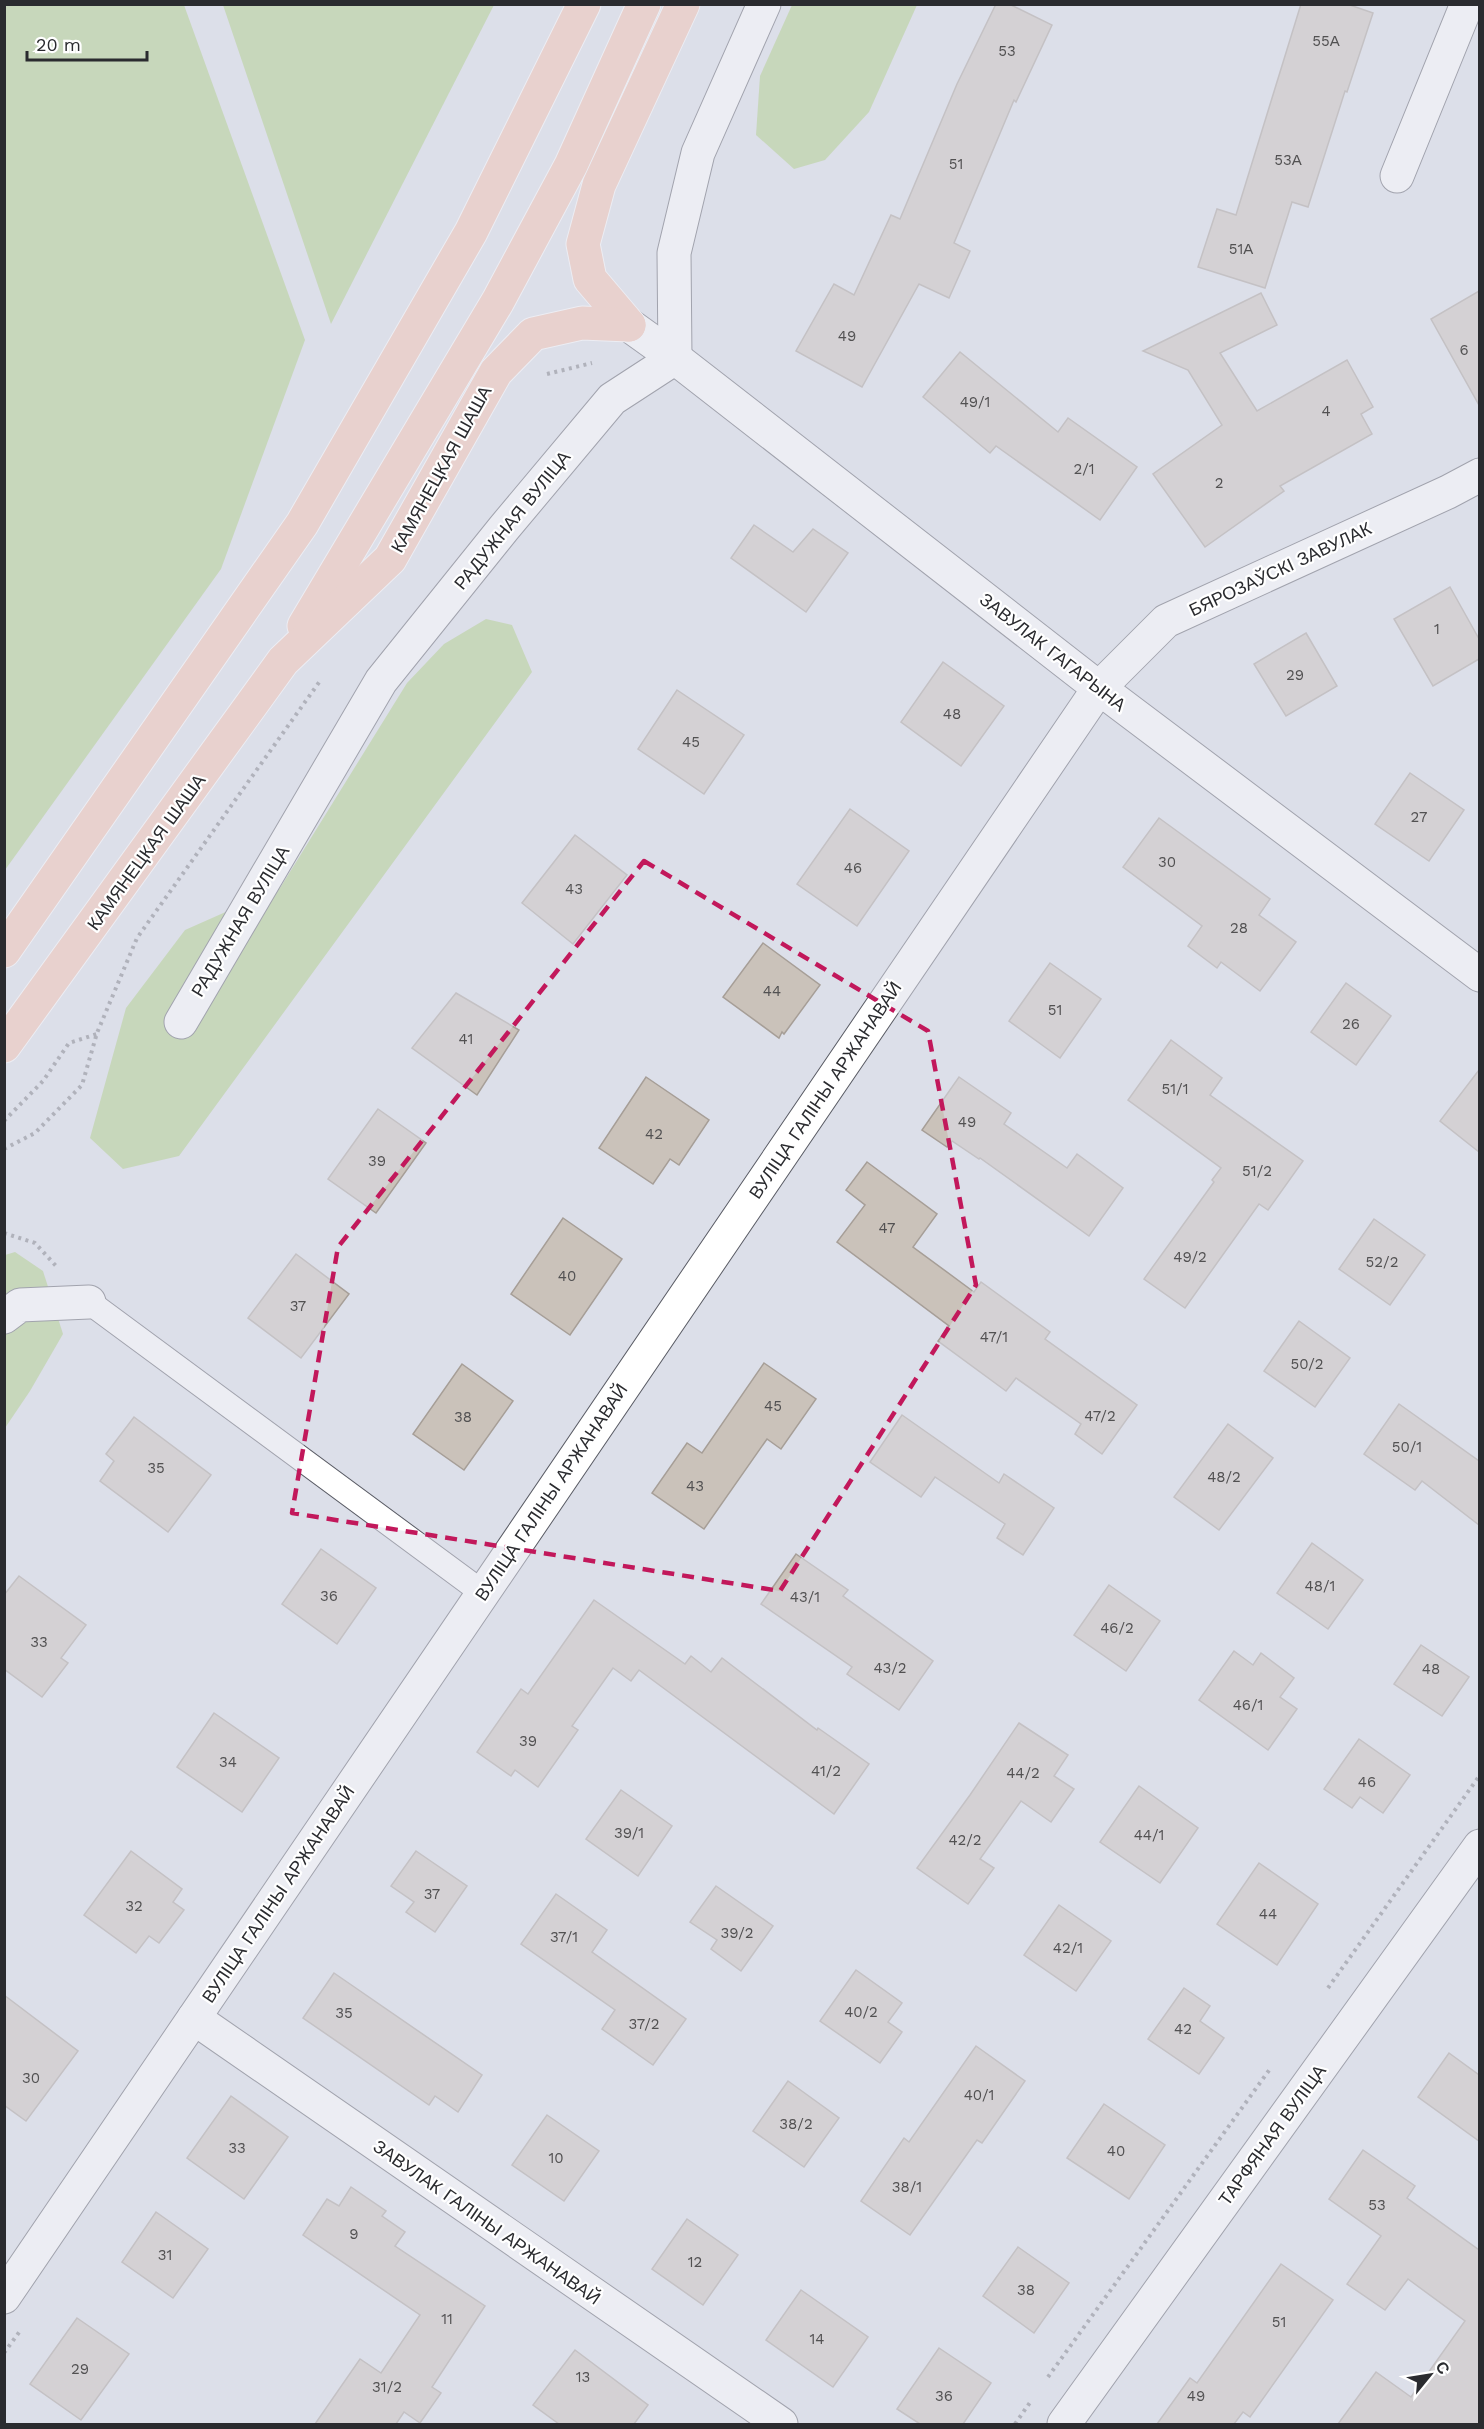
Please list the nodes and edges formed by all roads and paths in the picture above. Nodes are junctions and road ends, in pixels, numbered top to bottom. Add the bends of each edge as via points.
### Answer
1 (584, 4) edge
2 (644, 4) edge
3 (683, 4) edge
4 (764, 4) edge
5 (1467, 4) edge
6 (1397, 176) dead end
7 (629, 325) junction
8 (675, 358) junction
9 (1479, 475) edge
10 (283, 662) junction
11 (1099, 688) junction
12 (4, 951) edge
13 (1479, 975) edge
14 (181, 1022) dead end
15 (98, 1034) dead end
16 (4, 1046) edge
17 (4, 1121) edge
18 (4, 1233) edge
19 (35, 1243) dead end
20 (89, 1302) joint
21 (4, 1317) edge
22 (483, 1593) junction
23 (1479, 1775) edge
24 (1479, 1845) edge
25 (1321, 1998) dead end
26 (194, 2018) junction
27 (1273, 2064) dead end
28 (4, 2297) edge
29 (1041, 2386) dead end
30 (1035, 2396) dead end
31 (781, 2424) edge
32 (1015, 2424) edge
33 (1064, 2424) edge

1 - 12 main road via 471,232 302,524
2 - 10 main road via 571,165 498,301
3 - 7 main road via 599,185 583,244 590,279
4 - 8 street via 698,153 674,253
5 - 6 street
7 - 8 street, ЗАВУЛАК ГАГАРЫНА
7 - 10 main road, КАМЯНЕЦКАЯ ШАША via 582,323 533,334 496,372 390,559
8 - 11 street, ЗАВУЛАК ГАГАРЫНА
8 - 14 street, РАДУЖНАЯ ВУЛІЦА via 612,399 381,681
9 - 11 street, БЯРОЗАЎСКІ ЗАВУЛАК via 1166,621
10 - 16 main road, КАМЯНЕЦКАЯ ШАША
11 - 13 street, ЗАВУЛАК ГАГАРЫНА
11 - 22 street, ВУЛІЦА ГАЛІНЫ АРЖАНАВАЙ
15 - 17 path via 69,1043 43,1081
18 - 19 path
20 - 21 street via 20,1305
20 - 22 lane
22 - 26 street, ВУЛІЦА ГАЛІНЫ АРЖАНАВАЙ
23 - 25 path
24 - 33 street, ТАРФЯНАЯ ВУЛІЦА
26 - 28 street, ВУЛІЦА ГАЛІНЫ АРЖАНАВАЙ
26 - 31 street, ЗАВУЛАК ГАЛІНЫ АРЖАНАВАЙ
27 - 29 path
30 - 32 path

